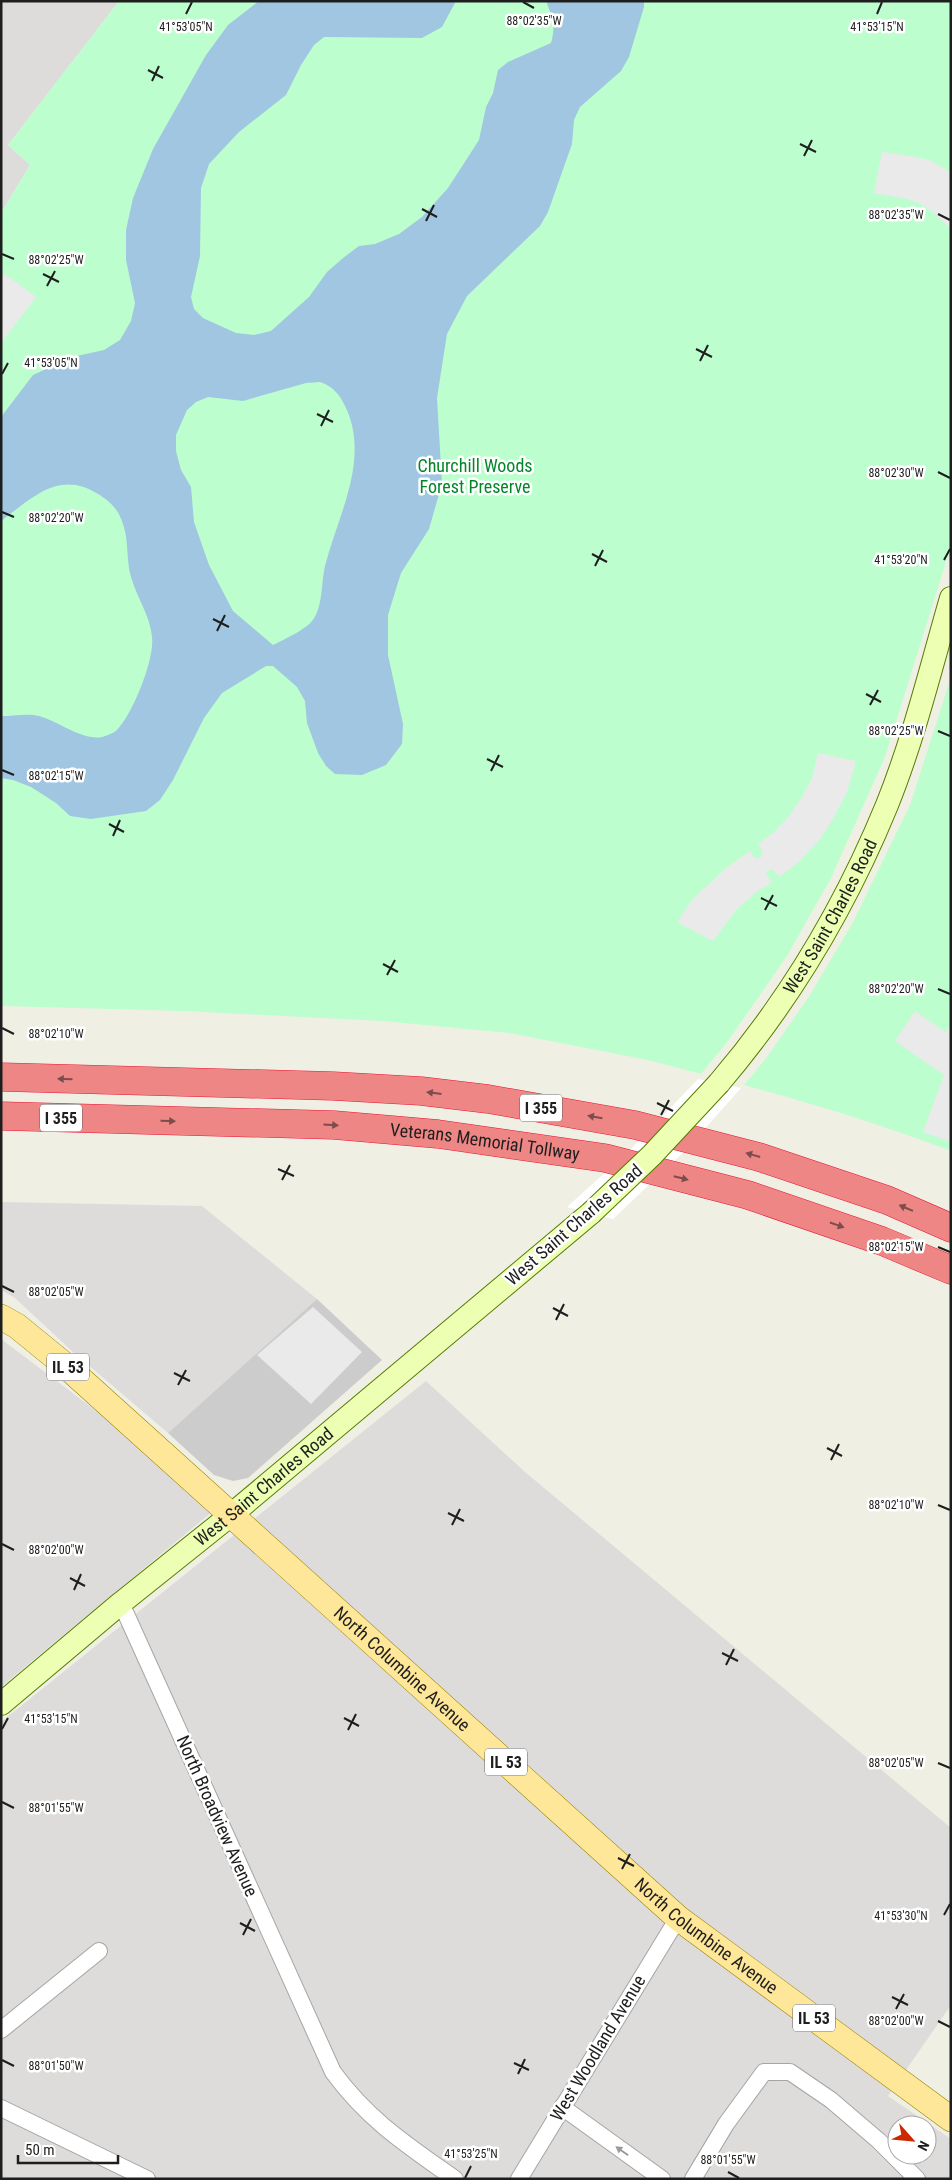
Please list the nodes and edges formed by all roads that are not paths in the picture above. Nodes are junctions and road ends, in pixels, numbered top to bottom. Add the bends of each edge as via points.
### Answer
1 (951, 598) edge
2 (1, 1077) edge
3 (1, 1116) edge
4 (951, 1228) edge
5 (951, 1270) edge
6 (1, 1317) edge
7 (231, 1515) junction
8 (121, 1604) junction
9 (1, 1704) edge
10 (678, 1918) junction
11 (99, 1951) dead end
12 (1, 2030) edge
13 (562, 2107) junction
14 (1, 2108) edge
15 (951, 2119) edge
16 (148, 2179) edge
17 (455, 2179) edge
18 (519, 2179) edge
19 (662, 2179) edge
20 (693, 2179) edge
21 (917, 2179) edge

1 - 7 main road, West Saint Charles Road, bridge via 906,751 887,804 856,873 807,961 737,1062 652,1155 591,1212
4 -> 2 highway, I 355 via 887,1200 759,1157 635,1125 488,1099 333,1086
3 -> 5 highway, Veterans Memorial Tollway / I 355 via 334,1125 438,1134 605,1158 748,1195 882,1241
6 - 7 main road, IL 53 via 66,1366
7 - 8 main road, West Saint Charles Road
7 - 10 main road, North Columbine Avenue / IL 53
8 - 9 main road, West Saint Charles Road
8 - 17 street, North Broadview Avenue via 333,2072 380,2124
10 - 13 street, West Woodland Avenue
10 - 15 main road, North Columbine Avenue / IL 53
11 - 12 street
13 - 18 street, West Woodland Avenue
19 -> 13 street
14 - 16 street
20 - 21 street via 726,2124 764,2072 790,2072 832,2100

